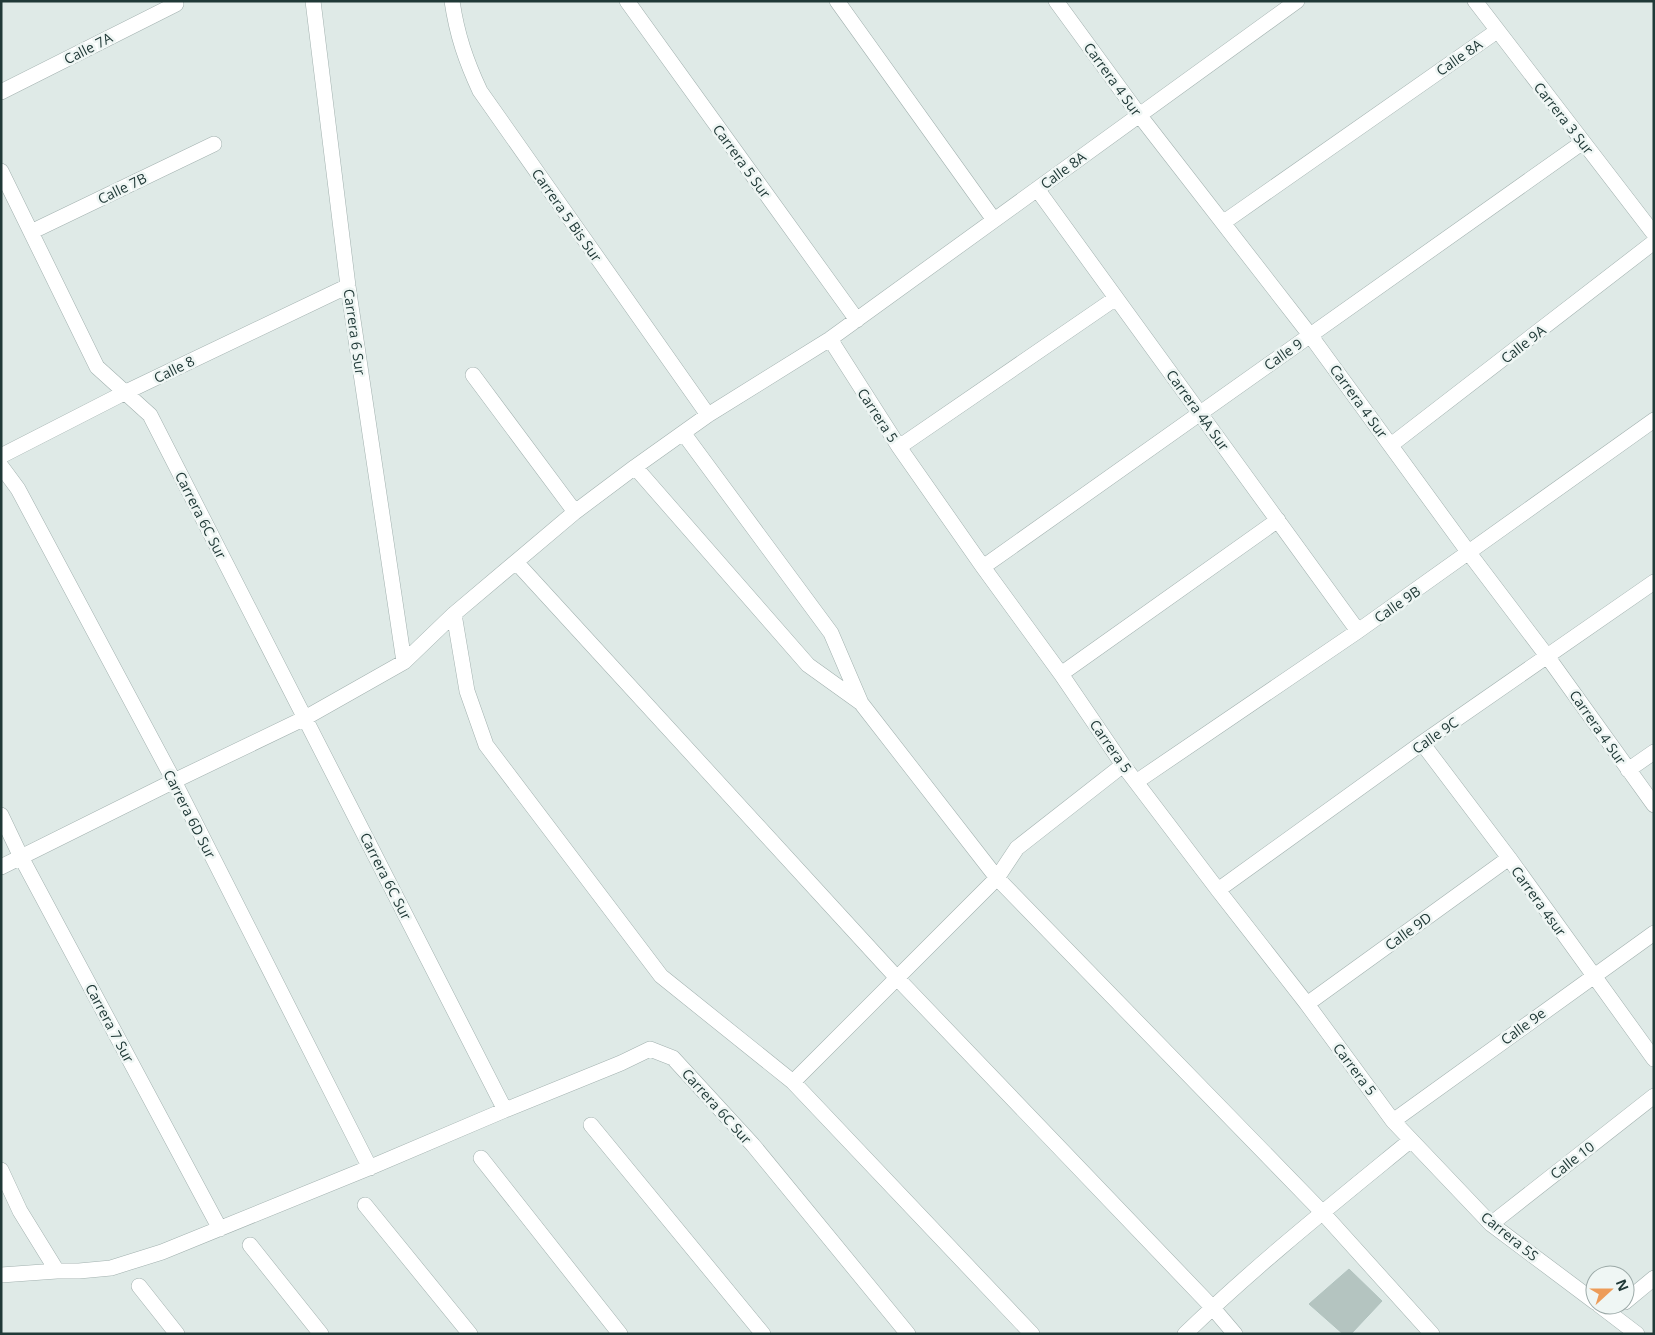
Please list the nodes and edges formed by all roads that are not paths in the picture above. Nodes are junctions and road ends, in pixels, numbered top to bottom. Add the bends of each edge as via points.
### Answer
1 (313, 1) edge
2 (452, 1) edge
3 (627, 1) edge
4 (837, 1) edge
5 (1056, 1) edge
6 (1475, 1) edge
7 (176, 4) dead end
8 (1289, 4) edge
9 (1497, 30) junction
10 (1, 92) edge
11 (1140, 116) junction
12 (1583, 142) junction
13 (214, 144) dead end
14 (1, 171) edge
15 (1037, 189) junction
16 (994, 220) junction
17 (1224, 222) junction
18 (31, 232) junction
19 (1654, 234) edge
20 (1654, 242) edge
21 (348, 286) junction
22 (1116, 298) junction
23 (857, 320) junction
24 (1310, 335) junction
25 (830, 339) junction
26 (473, 375) dead end
27 (126, 392) junction
28 (1200, 413) junction
29 (708, 416) junction
30 (1654, 420) edge
31 (684, 434) junction
32 (1391, 445) junction
33 (899, 447) junction
34 (1, 456) edge
35 (1, 466) edge
36 (635, 467) junction
37 (575, 512) junction
38 (1278, 520) junction
39 (1469, 553) junction
40 (516, 562) junction
41 (983, 567) junction
42 (1654, 582) edge
43 (454, 614) junction
44 (1358, 631) junction
45 (1547, 656) junction
46 (404, 662) junction
47 (1061, 674) junction
48 (861, 703) junction
49 (305, 718) junction
50 (1422, 743) junction
51 (1654, 752) edge
52 (1124, 765) junction
53 (1628, 770) junction
54 (174, 781) junction
55 (1136, 782) junction
56 (1654, 805) edge
57 (1, 815) edge
58 (22, 857) junction
59 (1508, 858) junction
60 (1, 867) edge
61 (997, 878) junction
62 (1218, 890) junction
63 (1654, 933) edge
64 (1593, 976) junction
65 (897, 978) junction
66 (1307, 1004) junction
67 (1654, 1059) edge
68 (793, 1082) junction
69 (1654, 1096) edge
70 (505, 1110) junction
71 (1393, 1121) junction
72 (591, 1125) dead end
73 (1411, 1140) junction
74 (481, 1158) dead end
75 (370, 1168) junction
76 (1, 1170) edge
77 (365, 1205) dead end
78 (1322, 1212) junction
79 (1490, 1224) junction
80 (220, 1229) junction
81 (250, 1245) dead end
82 (57, 1271) junction
83 (1, 1274) edge
84 (1654, 1278) edge
85 (139, 1286) dead end
86 (1635, 1294) edge
87 (1585, 1295) edge
88 (1212, 1307) junction
89 (1617, 1315) edge
90 (177, 1334) edge
91 (321, 1334) edge
92 (470, 1334) edge
93 (620, 1334) edge
94 (763, 1334) edge
95 (908, 1334) edge
96 (1032, 1334) edge
97 (1185, 1334) edge
98 (1235, 1334) edge
99 (1432, 1334) edge
100 (1637, 1334) edge

1 - 21 street, Carrera 6 Sur
2 - 29 street, Carrera 5 Bis Sur via 466,63 480,91
3 - 23 street, Carrera 5 Sur
4 - 16 street
5 - 11 street, Carrera 4 Sur
6 - 9 street, Carrera 3 Sur
7 - 10 street, Calle 7A
8 - 11 street, Calle 8A
9 - 12 street, Carrera 3 Sur
9 - 17 street, Calle 8A
11 - 15 street, Calle 8A
11 - 17 street, Carrera 4 Sur
12 - 19 street, Carrera 3 Sur
12 - 24 street, Calle 9
13 - 18 street, Calle 7B
14 - 18 street, Carrera 6C Sur
15 - 16 street, Calle 8A
15 - 22 street, Carrera 4A Sur
16 - 23 street, Calle 8A
17 - 24 street, Carrera 4 Sur
18 - 27 street, Carrera 6C Sur via 97,367
20 - 32 street, Calle 9A
21 - 27 street, Calle 8
21 - 46 street, Carrera 6 Sur
22 - 28 street, Carrera 4A Sur
22 - 33 street
23 - 25 street, Calle 8A
24 - 28 street, Calle 9
24 - 32 street, Carrera 4 Sur
25 - 29 street, Calle 8A
25 - 33 street, Carrera 5
26 - 37 street
27 - 34 street, Calle 8
27 - 49 street, Carrera 6C Sur via 150,415
28 - 38 street, Carrera 4A Sur
28 - 41 street, Calle 9
29 - 31 street, Calle 8A
30 - 39 street, Calle 9B
31 - 36 street, Calle 8A
31 - 48 street via 831,632
32 - 39 street, Carrera 4 Sur
33 - 41 street, Carrera 5
35 - 54 street, Carrera 6D Sur via 18,490
36 - 37 street, Calle 8A
36 - 48 street via 808,665
37 - 40 street, Calle 8A
38 - 44 street, Carrera 4A Sur
38 - 47 street
39 - 44 street, Calle 9B
39 - 45 street, Carrera 4 Sur
40 - 43 street, Calle 8A
40 - 65 street
41 - 47 street, Carrera 5
42 - 45 street, Calle 9C
43 - 46 street, Calle 8A
43 - 68 street via 466,691 486,746 661,976
44 - 55 street, Calle 9B
45 - 50 street, Calle 9C
45 - 53 street, Carrera 4 Sur
46 - 49 street, Calle 8A
47 - 52 street, Carrera 5
48 - 61 street
49 - 54 street, Calle 8A
49 - 70 street, Carrera 6C Sur
50 - 59 street, Carrera 4sur
50 - 62 street, Calle 9C
51 - 53 street
52 - 55 street, Carrera 5
52 - 61 street via 1017,848
53 - 56 street, Carrera 4 Sur
54 - 58 street, Calle 8A
54 - 75 street, Carrera 6D Sur
55 - 62 street, Carrera 5
57 - 58 street, Carrera 7 Sur
58 - 60 street, Calle 8A
58 - 80 street, Carrera 7 Sur
59 - 64 street, Carrera 4sur
59 - 66 street, Calle 9D
61 - 65 street
61 - 78 street
62 - 66 street, Carrera 5
63 - 64 street, Calle 9e
64 - 67 street, Carrera 4sur
64 - 71 street, Calle 9e
65 - 68 street
65 - 88 street
66 - 71 street, Carrera 5
68 - 96 street
69 - 79 street, Calle 10
70 - 75 street
70 - 95 street, Carrera 6C Sur via 650,1049 673,1058 753,1145
71 - 73 street, Carrera 5
72 - 94 street
73 - 78 street
73 - 79 street, Carrera 5S
74 - 93 street
75 - 80 street
76 - 82 street via 20,1211
77 - 92 street
78 - 88 street
78 - 99 street
79 - 87 street, Carrera 5S
80 - 82 street via 111,1268
81 - 91 street
82 - 83 street
84 - 86 street
85 - 90 street
88 - 97 street
88 - 98 street
89 - 100 street

